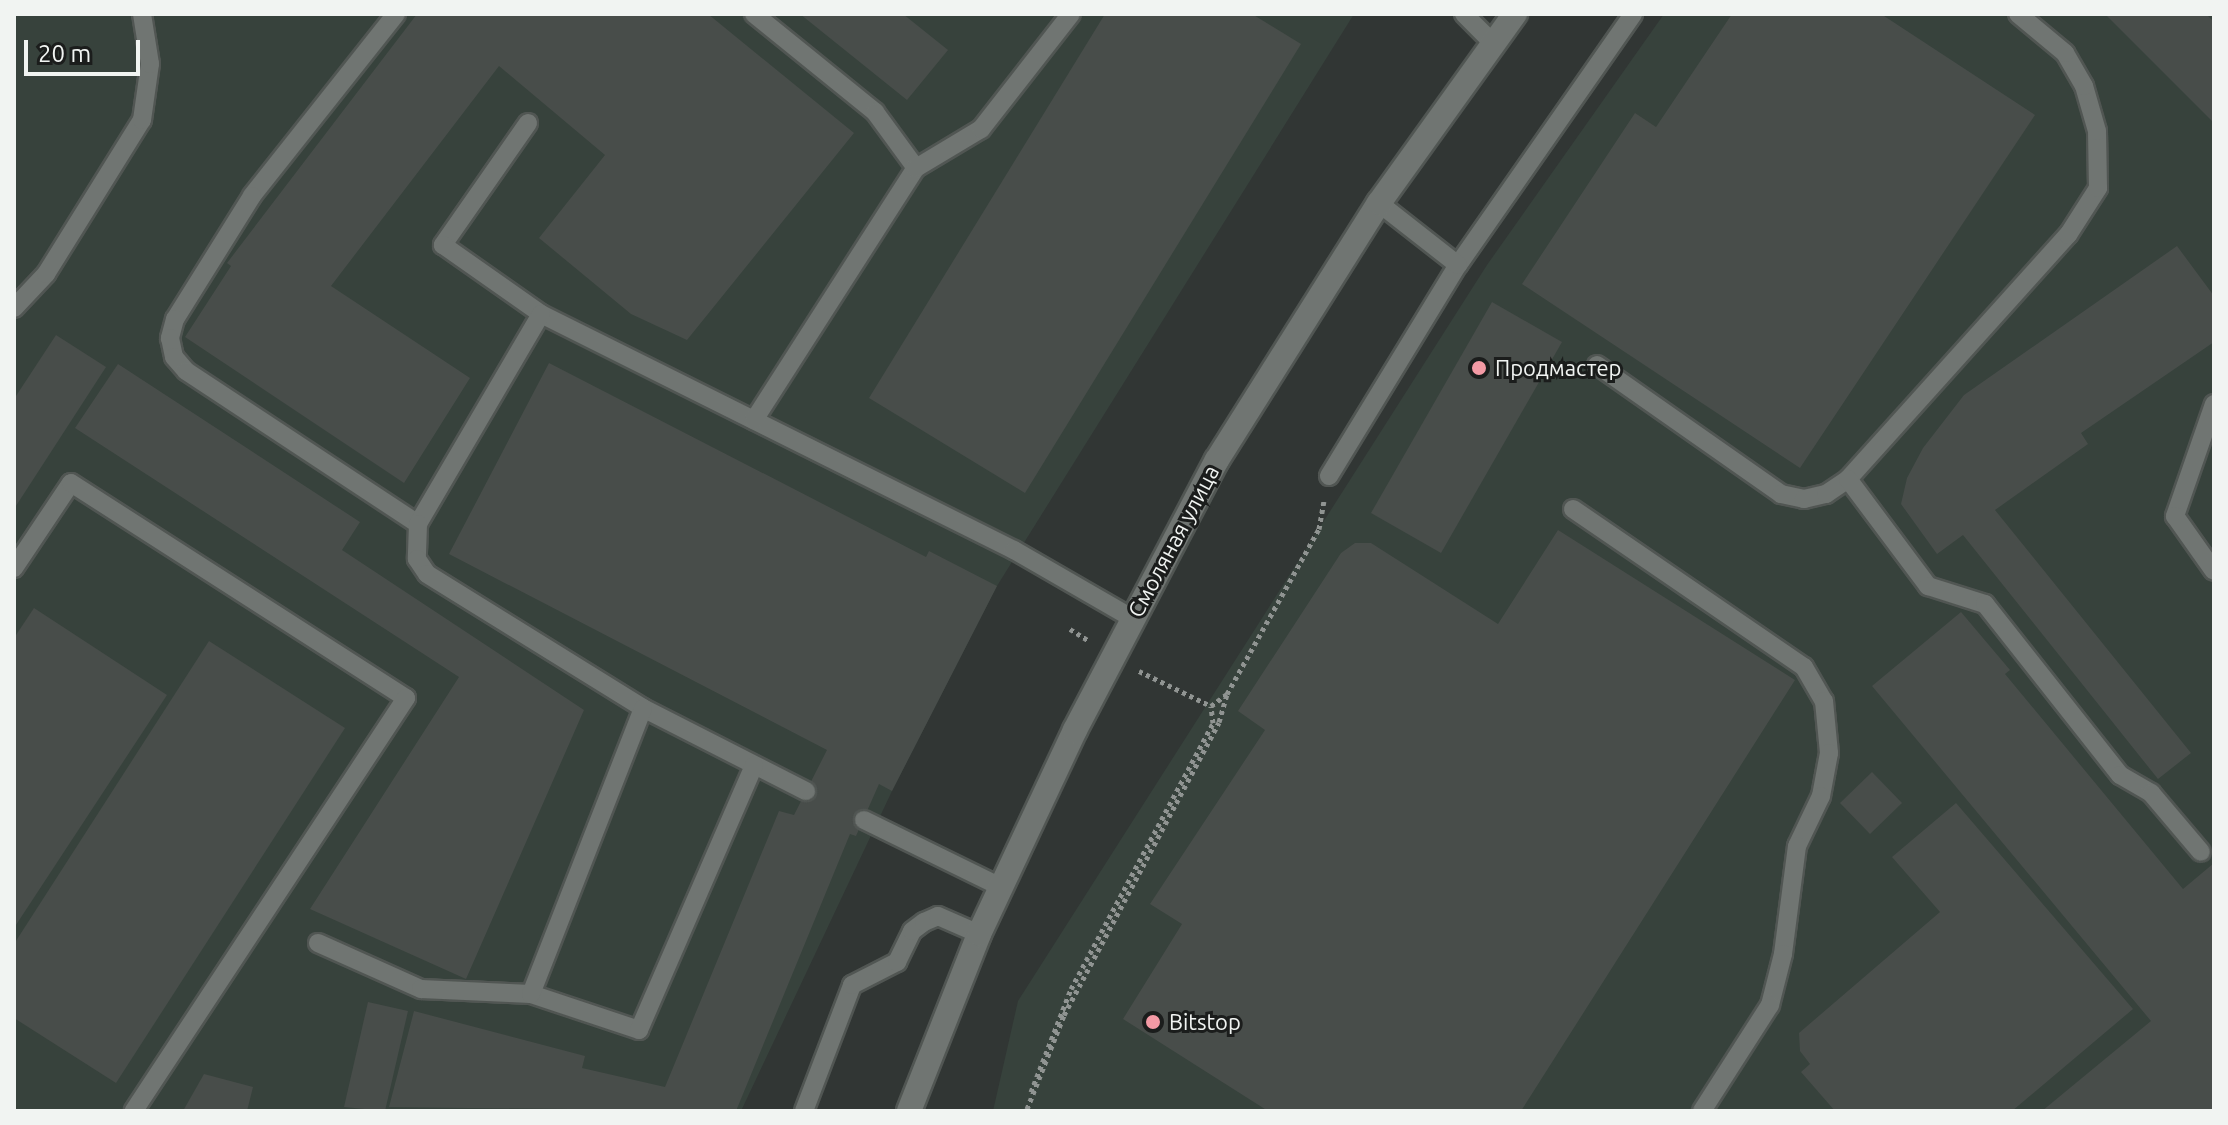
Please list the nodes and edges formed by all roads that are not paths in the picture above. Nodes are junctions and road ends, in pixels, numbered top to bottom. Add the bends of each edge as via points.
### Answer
1 (142, 14) edge
2 (396, 14) edge
3 (754, 14) edge
4 (1071, 14) edge
5 (1464, 14) edge
6 (1515, 14) edge
7 (1633, 14) edge
8 (2018, 14) edge
9 (1492, 42) junction
10 (528, 123) dead end
11 (916, 168) junction
12 (1379, 203) junction
13 (1458, 265) junction
14 (14, 308) edge
15 (541, 314) junction
16 (1597, 365) dead end
17 (2214, 404) edge
18 (754, 420) junction
19 (1329, 476) road end
20 (1848, 479) junction
21 (1573, 509) dead end
22 (418, 524) junction
23 (14, 568) edge
24 (2214, 571) edge
25 (1132, 618) junction
26 (643, 708) junction
27 (754, 766) junction
28 (806, 791) dead end
29 (864, 820) dead end
30 (2201, 852) dead end
31 (1001, 887) junction
32 (979, 934) junction
33 (318, 943) dead end
34 (531, 994) junction
35 (134, 1111) edge
36 (804, 1111) edge
37 (909, 1111) edge
38 (1702, 1111) edge

1 - 14 lane via 150,64 142,120 46,274
2 - 22 lane via 252,196 175,319 170,338 174,357 186,371
3 - 11 lane via 875,112
4 - 11 lane via 981,129
5 - 9 lane
6 - 9 street, Смоляная улица
7 - 13 lane
8 - 20 lane via 2065,53 2084,86 2097,131 2098,188 2068,235
9 - 12 street, Смоляная улица
10 - 15 lane via 443,245
11 - 18 lane
12 - 13 lane
12 - 25 street, Смоляная улица via 1217,460
13 - 19 lane
15 - 18 lane
15 - 22 lane
16 - 20 lane via 1781,494 1804,499 1826,494
17 - 24 lane via 2175,516
18 - 25 lane via 1014,550
20 - 30 lane via 1928,586 1985,604 2120,775 2151,793
21 - 38 lane via 1804,667 1824,701 1829,753 1821,796 1797,846 1783,954 1770,1005
22 - 26 lane via 417,559 427,574
23 - 35 lane via 71,483 406,698
25 - 31 street, Смоляная улица
26 - 27 lane
26 - 34 lane
27 - 28 lane
27 - 34 lane via 639,1030
29 - 31 lane
31 - 32 street, Смоляная улица
32 - 36 lane via 938,916 912,931 897,962 852,985
32 - 37 street, Смоляная улица
33 - 34 lane via 421,989

